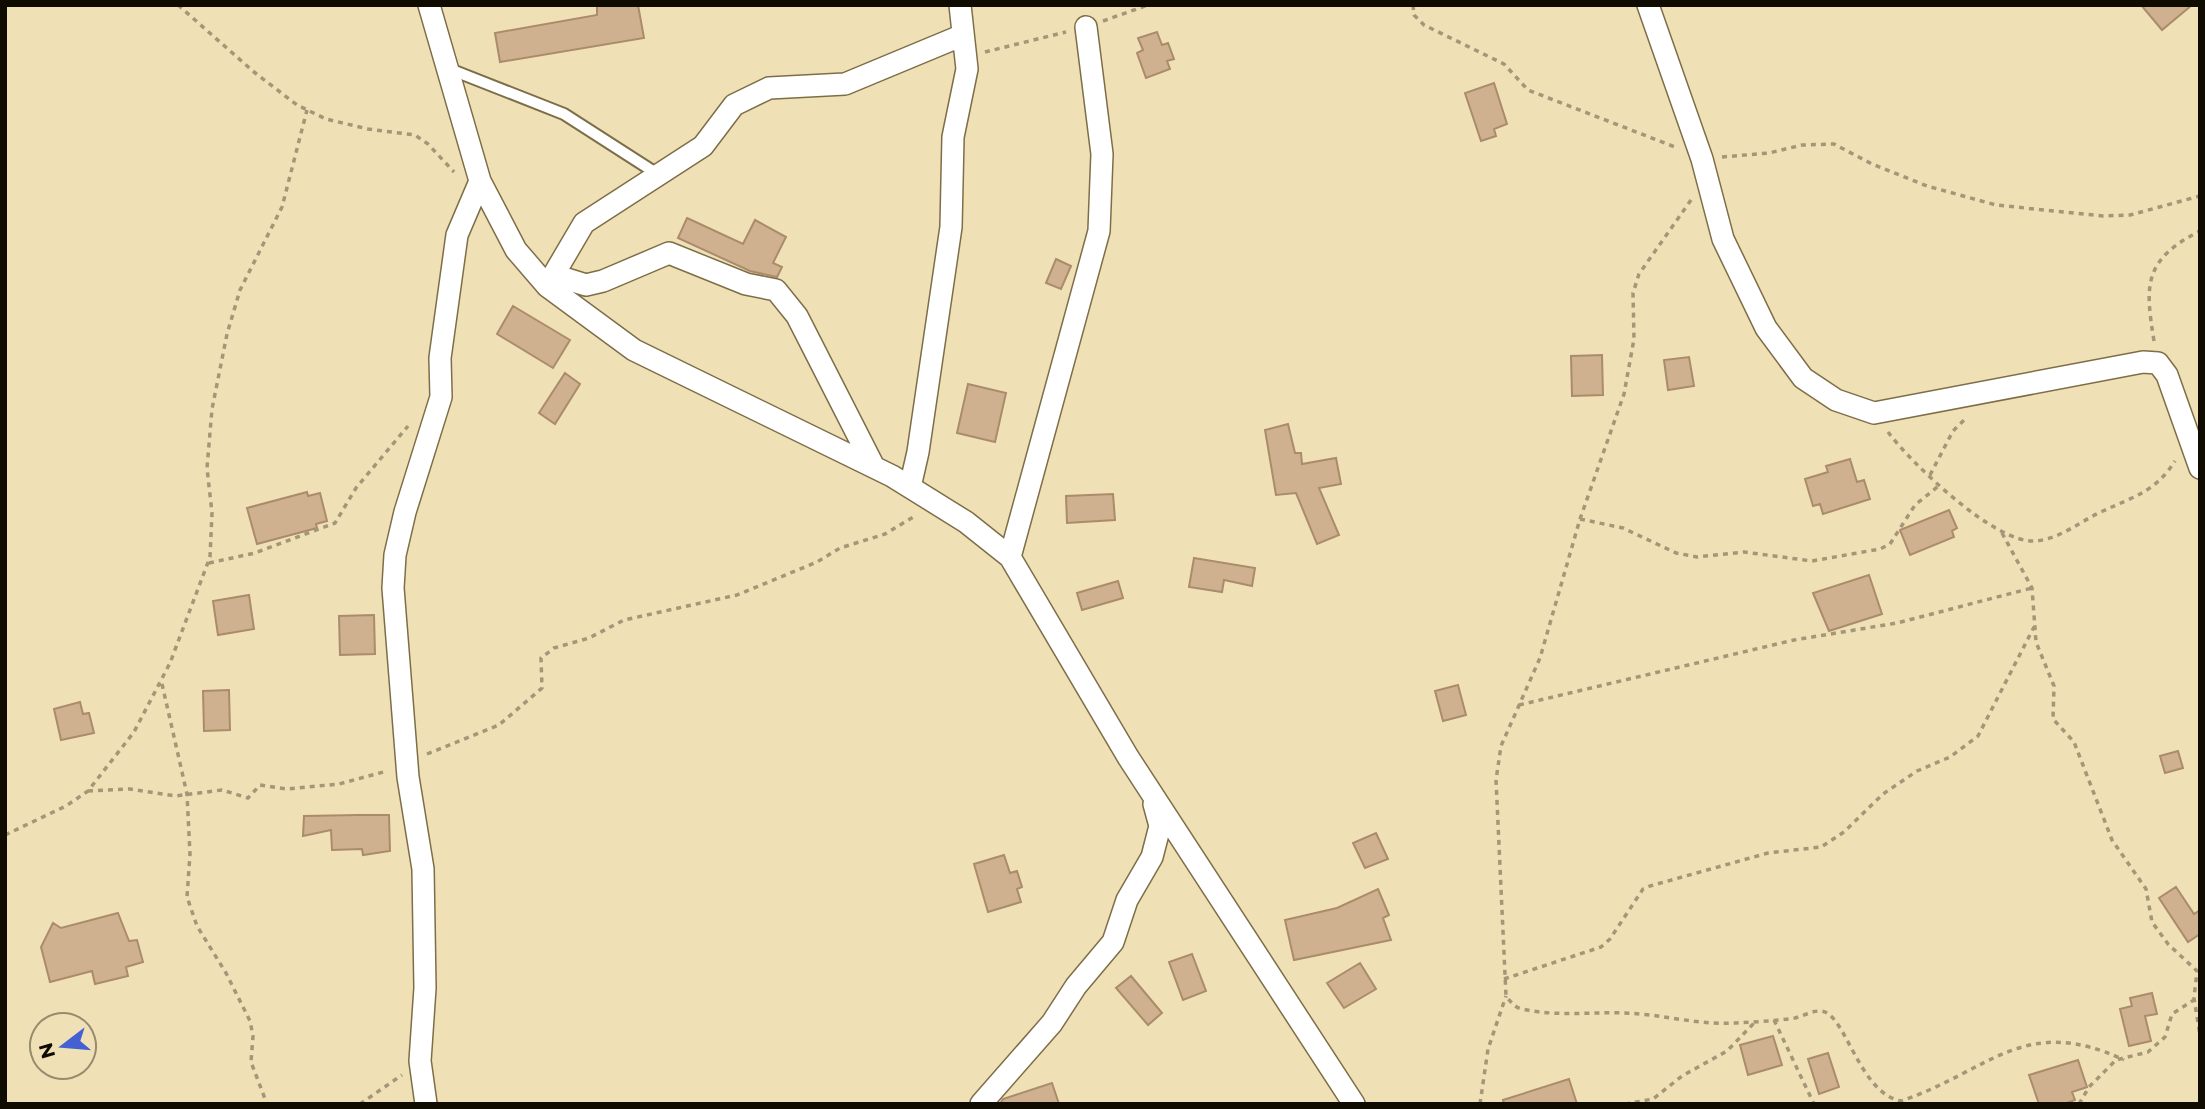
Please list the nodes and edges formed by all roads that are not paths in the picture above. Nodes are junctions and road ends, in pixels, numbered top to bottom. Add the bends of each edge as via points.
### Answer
1 (429, 5) edge
2 (960, 5) edge
3 (1648, 5) edge
4 (1086, 27) road end
5 (963, 35) junction
6 (446, 67) junction
7 (659, 175) junction
8 (477, 188) junction
9 (551, 280) junction
10 (874, 467) junction
11 (2200, 468) edge
12 (910, 487) junction
13 (1010, 557) junction
14 (1151, 792) junction
15 (426, 1104) edge
16 (981, 1104) edge
17 (1354, 1104) edge

1 - 6 street
2 - 5 street
3 - 11 street via 1705,169 1723,239 1766,328 1803,378 1836,400 1874,412 2143,362 2158,363 2167,375
4 - 13 street via 1102,154 1099,231
5 - 7 street via 845,85 769,88 734,105 703,146
5 - 12 street via 967,69 953,137 951,226
6 - 7 lane via 564,114
6 - 8 street
7 - 9 street via 584,223
8 - 9 street via 516,250
8 - 15 street via 457,235 447,286 441,397 405,512 393,588 407,770 423,870 425,988 420,1061
9 - 10 street via 634,350
9 - 10 street via 586,285 603,282 669,253 746,284 776,290 797,316
10 - 12 street
12 - 13 street
13 - 14 street
14 - 16 street via 1160,825 1152,858 1127,900 1113,942 1052,1024
14 - 17 street

